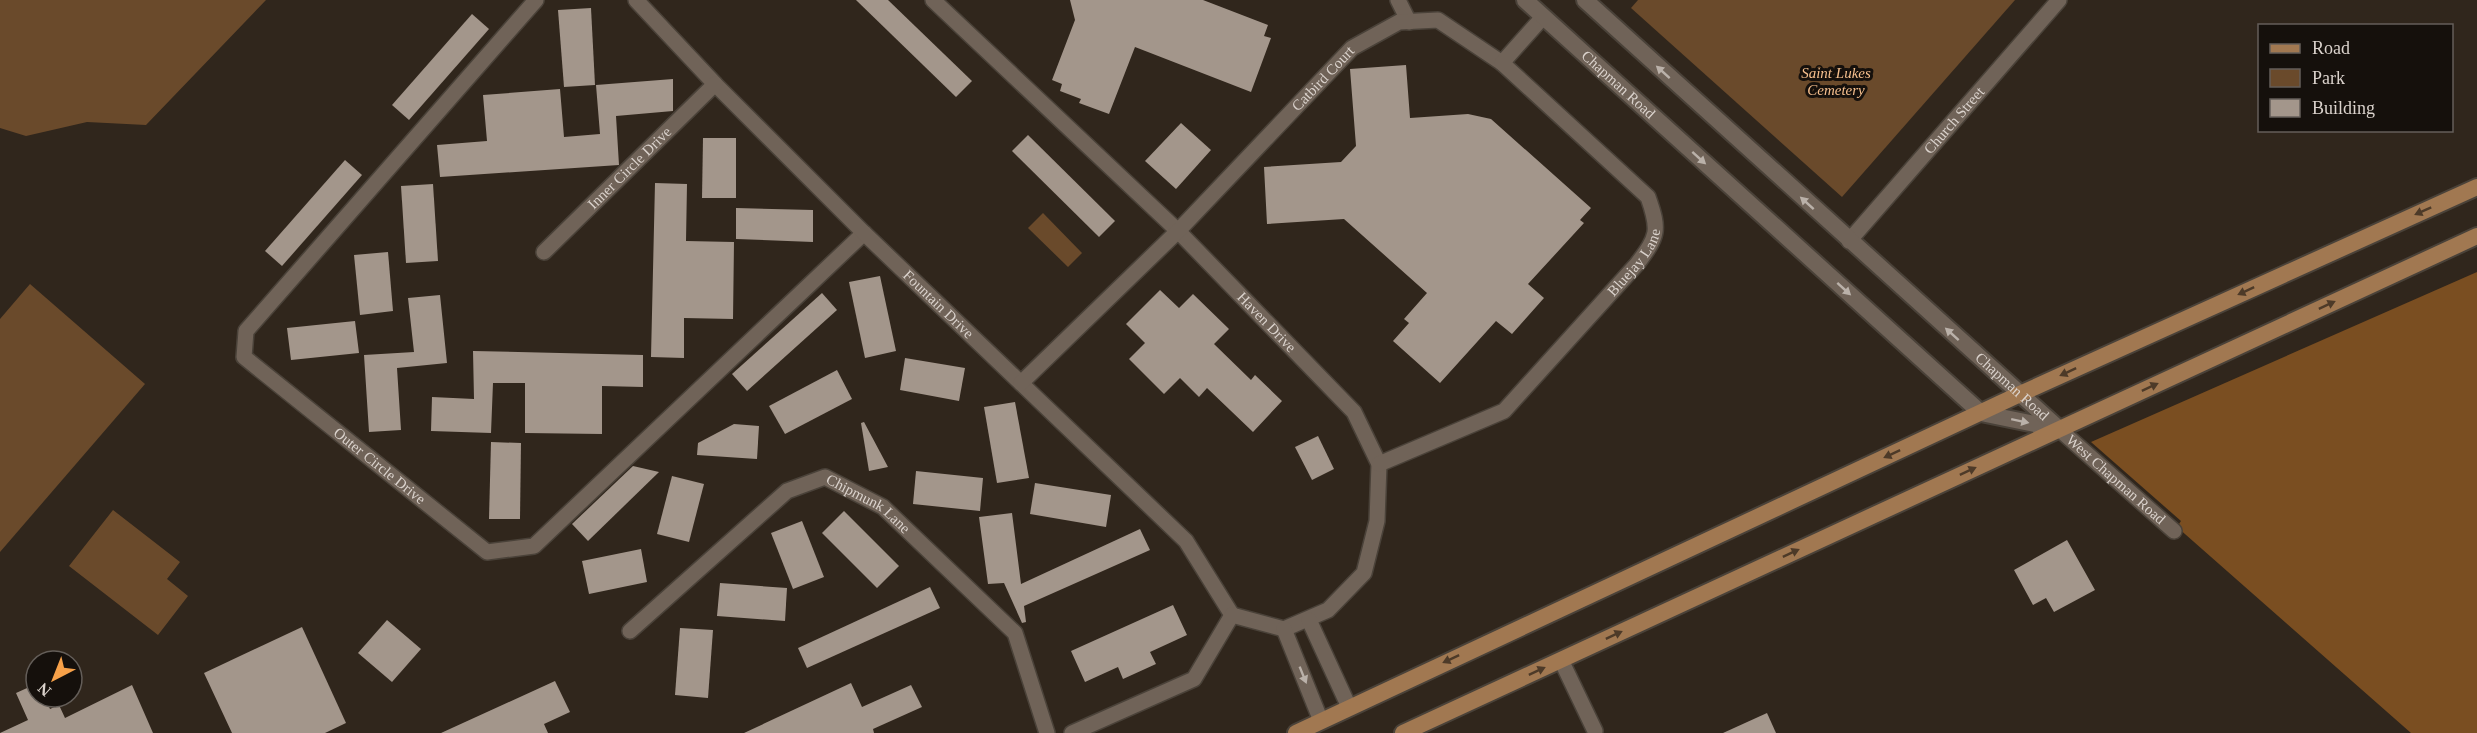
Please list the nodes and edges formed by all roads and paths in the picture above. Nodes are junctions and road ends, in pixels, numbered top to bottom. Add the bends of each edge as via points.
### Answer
1 (536, 0) edge
2 (636, 0) edge
3 (933, 0) edge
4 (1398, 0) edge
5 (1525, 0) edge
6 (1585, 0) edge
7 (2059, 0) edge
8 (1543, 17) junction
9 (1409, 22) junction
10 (1502, 63) junction
11 (715, 84) junction
12 (2477, 187) edge
13 (1178, 231) junction
14 (864, 233) junction
15 (2477, 236) edge
16 (1849, 241) junction
17 (544, 252) dead end
18 (1021, 383) junction
19 (2020, 394) junction
20 (1981, 413) junction
21 (2059, 429) junction
22 (1380, 464) junction
23 (2174, 531) dead end
24 (1232, 615) junction
25 (1309, 620) junction
26 (1284, 629) junction
27 (630, 631) dead end
28 (1562, 660) junction
29 (1349, 707) junction
30 (1321, 721) junction
31 (1595, 730) dead end
32 (1047, 733) edge
33 (1072, 733) edge
34 (1296, 733) edge
35 (1402, 733) edge

1 - 14 street, Outer Circle Drive via 246,331 244,357 487,552 534,546
2 - 11 street, Fountain Drive
3 - 13 street, Haven Drive
4 - 9 street
5 - 8 street, Chapman Road
16 -> 6 street, Chapman Road
7 - 16 street, Church Street
8 - 10 street
8 -> 20 street, Chapman Road
9 - 10 street, Catbird Court via 1438,20
9 - 13 street, Catbird Court via 1399,22 1352,48
10 - 22 street, Bluejay Lane via 1648,197 1654,215 1655,240 1504,411
11 - 14 street, Fountain Drive
11 - 17 street, Inner Circle Drive
12 -> 19 main road
13 - 18 street, Catbird Court
13 - 22 street, Haven Drive via 1354,412
14 - 18 street, Fountain Drive
21 -> 15 main road
19 -> 16 street, Chapman Road
18 - 24 street, Fountain Drive via 1186,540
19 - 20 main road
19 - 21 street, Chapman Road
20 -> 21 street, Chapman Road
20 -> 29 main road
21 - 23 street, West Chapman Road
28 -> 21 main road
22 - 25 street, Haven Drive via 1377,521 1364,573 1328,610
24 - 26 street
24 - 33 street via 1194,679
25 - 26 street
25 - 29 street
26 -> 30 street
27 - 32 street, Chipmunk Lane via 787,491 825,477 883,507 1015,633
28 - 31 street
35 -> 28 main road
29 - 30 main road
30 - 34 main road

